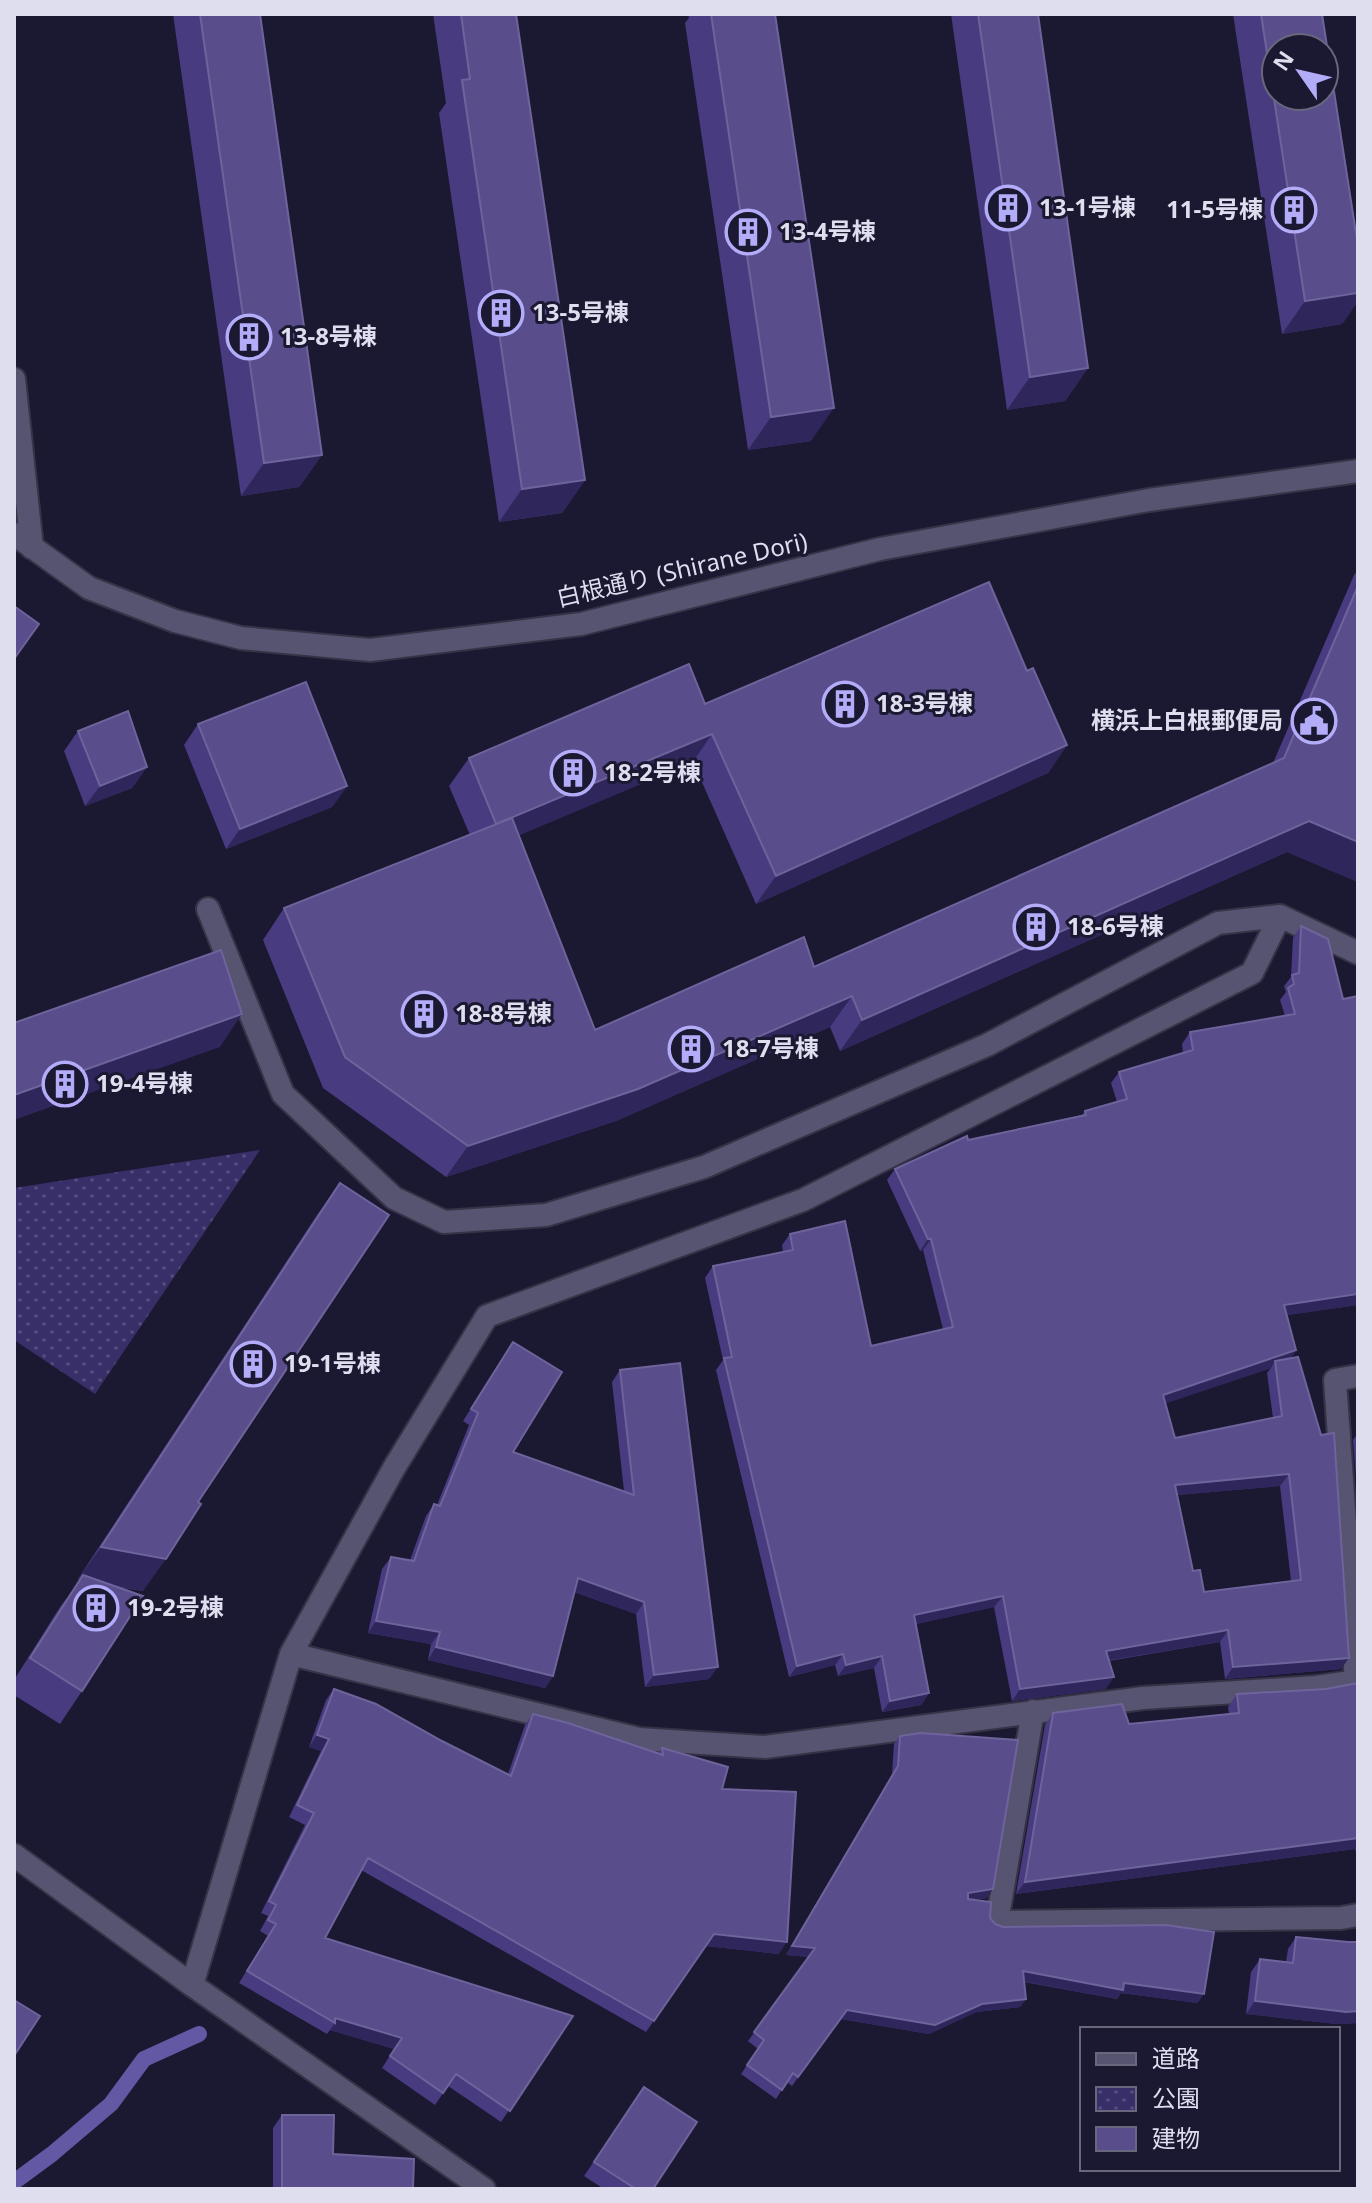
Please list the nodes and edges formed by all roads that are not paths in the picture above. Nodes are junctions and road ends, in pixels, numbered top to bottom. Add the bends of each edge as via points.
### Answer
1 (14, 379) edge
2 (1358, 471) edge
3 (23, 541) edge
4 (208, 909) dead end
5 (1280, 916) junction
6 (1358, 953) edge
7 (1358, 1376) edge
8 (291, 1654) junction
9 (1357, 1681) edge
10 (1033, 1711) junction
11 (14, 1855) edge
12 (1358, 1915) edge
13 (192, 1985) junction
14 (484, 2189) edge

1 - 3 street
2 - 3 street, 白根通り (Shirane Dori) via 1149,500 880,549 581,624 370,650 241,638 175,621 89,588
4 - 5 street via 283,1094 394,1198 444,1222 546,1215 704,1167 987,1045 1218,923
5 - 6 street
5 - 8 street via 1252,973 845,1179 803,1200 487,1316 394,1468
7 - 9 street via 1335,1380
8 - 10 street via 639,1739 765,1747
8 - 13 street
9 - 10 street
10 - 12 street via 997,1922
11 - 13 street
13 - 14 street

